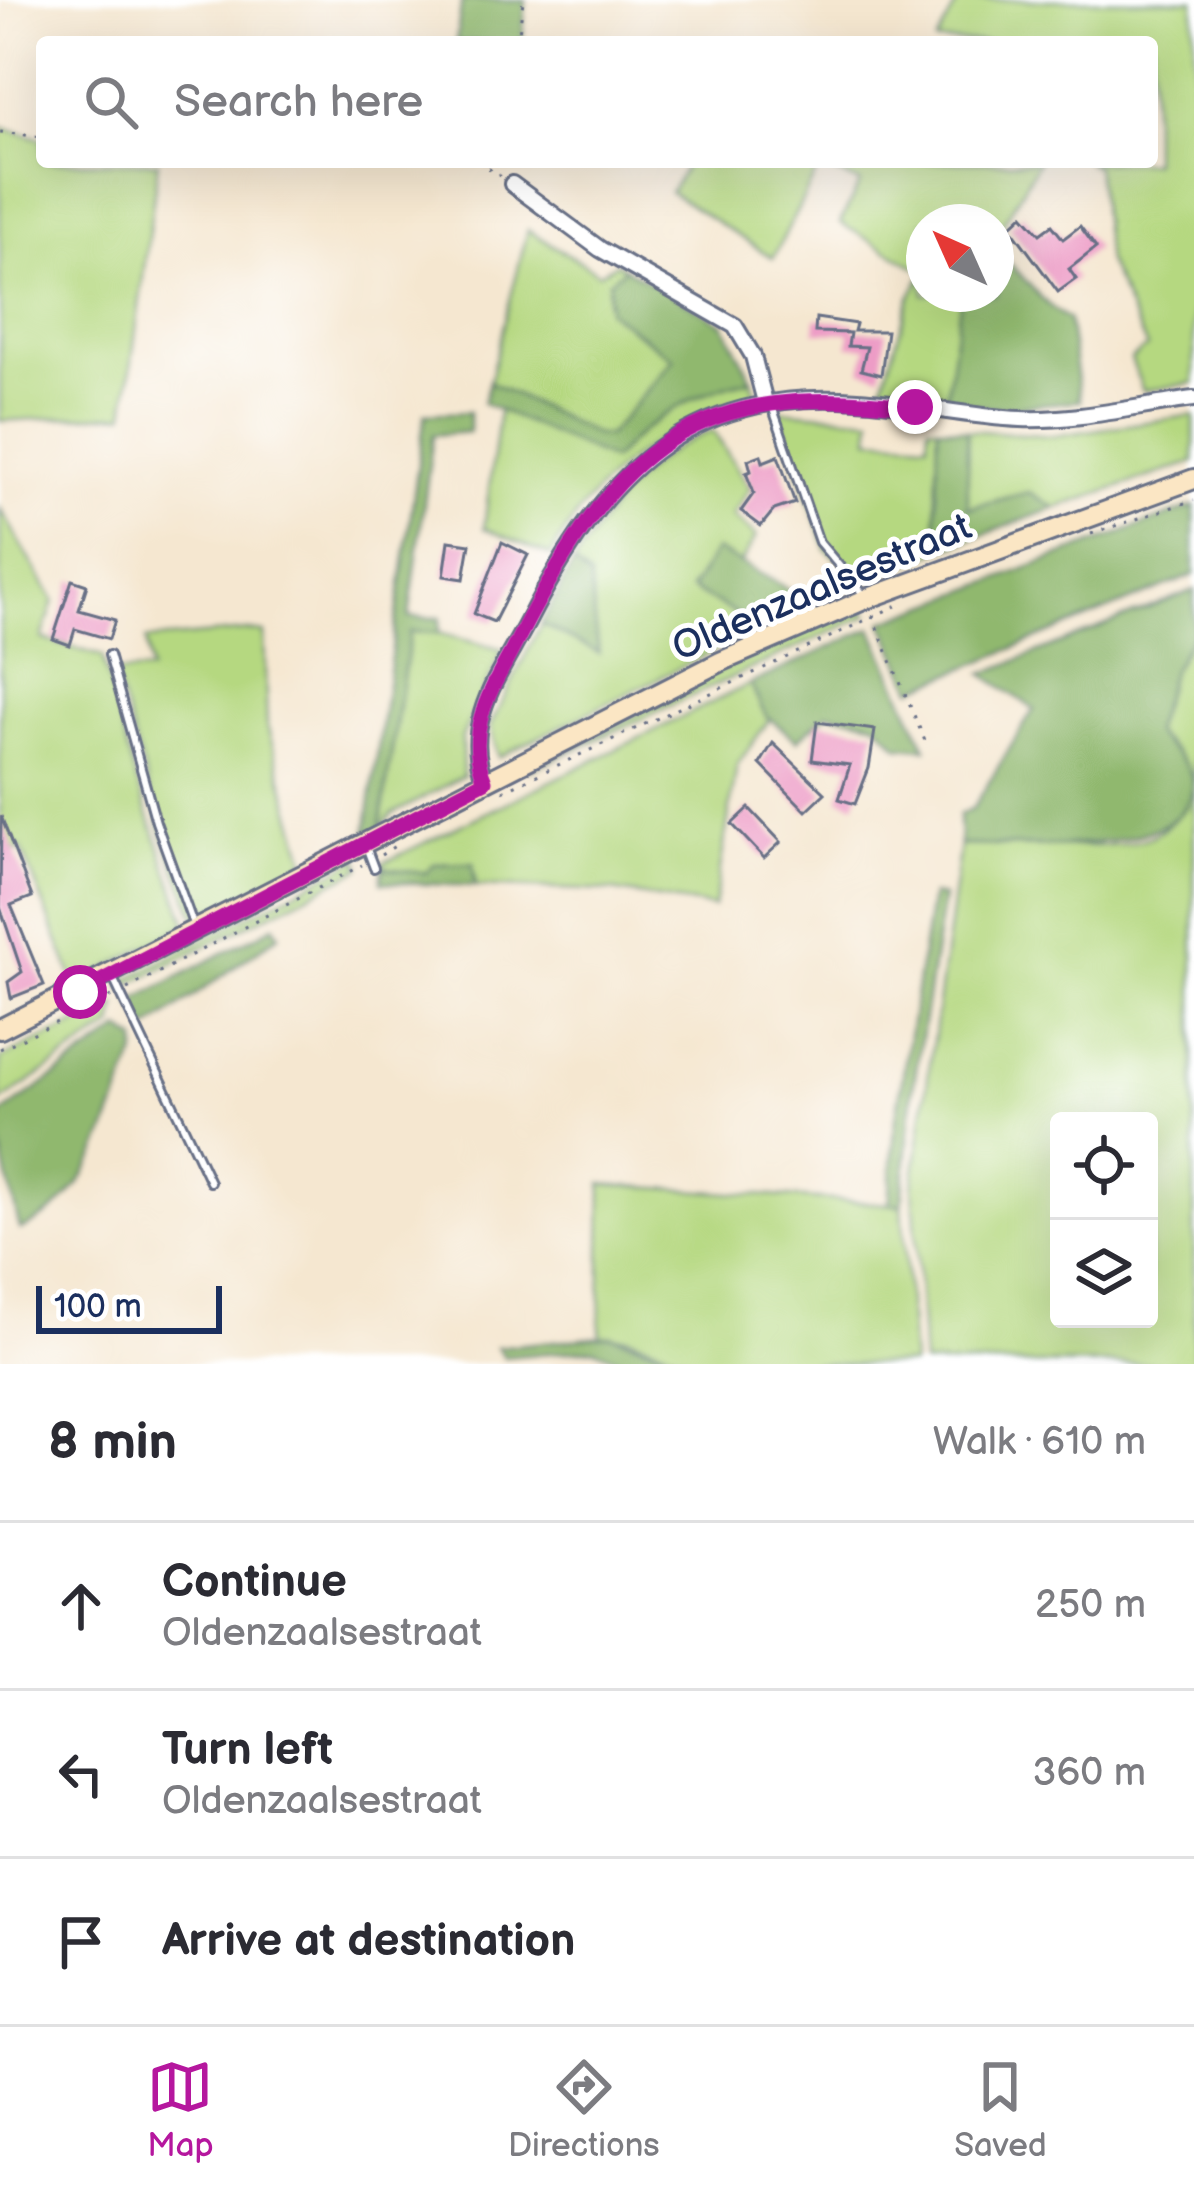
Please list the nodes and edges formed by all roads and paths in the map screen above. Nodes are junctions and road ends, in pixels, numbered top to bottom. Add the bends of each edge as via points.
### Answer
1 (523, 0) edge
2 (519, 36) edge
3 (0, 132) edge
4 (36, 136) edge
5 (487, 168) edge
6 (512, 184) joint
7 (1194, 399) edge
8 (768, 402) junction
9 (1194, 479) edge
10 (1194, 500) edge
11 (1090, 534) dead end
12 (912, 599) dead end
13 (869, 607) junction
14 (109, 655) dead end
15 (926, 741) dead end
16 (489, 789) junction
17 (412, 837) dead end
18 (371, 857) junction
19 (196, 933) junction
20 (116, 984) junction
21 (0, 1029) edge
22 (0, 1049) edge
23 (210, 1181) dead end

1 - 2 path
3 - 4 path
5 - 6 path
6 - 8 street via 600,249 735,326
7 - 8 street via 1023,419 860,400
8 - 13 lane via 818,542
8 - 16 street via 652,450 573,536 482,710 474,746
9 - 13 main road, Oldenzaalsestraat
10 - 11 path
12 - 13 path
13 - 15 path
13 - 16 path
13 - 16 main road, Oldenzaalsestraat via 720,662
14 - 19 lane
16 - 18 main road, Oldenzaalsestraat
17 - 18 path
18 - 19 main road, Oldenzaalsestraat
18 - 20 path
19 - 20 main road, Oldenzaalsestraat
20 - 21 main road, Oldenzaalsestraat
20 - 22 path
20 - 23 lane

